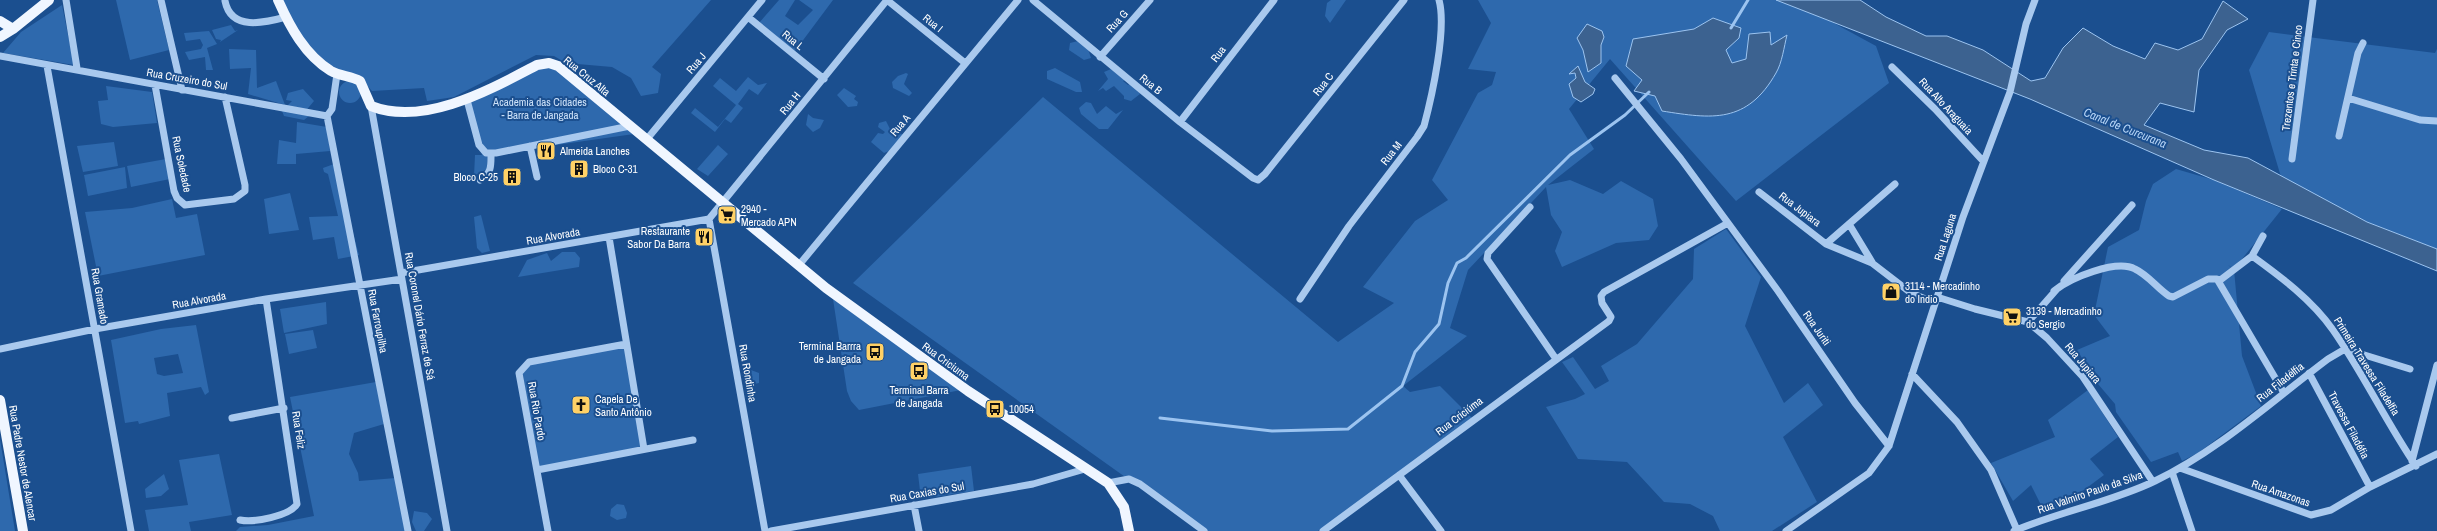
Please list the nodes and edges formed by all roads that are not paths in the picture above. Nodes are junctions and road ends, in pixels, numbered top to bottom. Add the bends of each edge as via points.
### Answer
1 (49, 0) edge
2 (66, 0) edge
3 (161, 0) edge
4 (278, 0) edge
5 (762, 0) edge
6 (887, 0) edge
7 (1018, 0) edge
8 (1032, 0) edge
9 (1150, 0) edge
10 (1274, 0) edge
11 (1404, 0) edge
12 (1439, 0) edge
13 (2035, 0) edge
14 (2313, 0) edge
15 (225, 1) dead end
16 (286, 17) junction
17 (748, 17) junction
18 (0, 21) edge
19 (13, 30) junction
20 (0, 37) edge
21 (0, 42) edge
22 (2363, 43) dead end
23 (0, 56) edge
24 (1100, 57) junction
25 (965, 63) junction
26 (47, 66) junction
27 (1892, 67) dead end
28 (77, 68) junction
29 (337, 74) junction
30 (1615, 78) dead end
31 (824, 79) junction
32 (155, 85) junction
33 (182, 90) junction
34 (225, 97) junction
35 (2348, 98) junction
36 (468, 100) junction
37 (371, 106) junction
38 (327, 116) junction
39 (1180, 122) junction
40 (2437, 122) edge
41 (630, 126) junction
42 (2339, 136) dead end
43 (647, 139) junction
44 (530, 146) junction
45 (491, 153) junction
46 (2292, 159) dead end
47 (1983, 161) junction
48 (537, 177) dead end
49 (480, 180) dead end
50 (1258, 180) joint
51 (1894, 184) dead end
52 (1759, 192) dead end
53 (723, 204) junction
54 (2132, 205) dead end
55 (1530, 207) dead end
56 (736, 215) joint
57 (709, 220) junction
58 (1728, 223) junction
59 (1849, 224) junction
60 (2263, 236) dead end
61 (609, 237) junction
62 (1826, 244) junction
63 (2252, 256) junction
64 (1872, 262) junction
65 (799, 265) junction
66 (402, 276) junction
67 (2219, 281) junction
68 (360, 287) junction
69 (2054, 291) junction
70 (266, 299) junction
71 (1300, 299) dead end
72 (1936, 300) junction
73 (2028, 322) junction
74 (95, 329) junction
75 (626, 344) junction
76 (2345, 348) junction
77 (0, 349) edge
78 (1556, 359) junction
79 (2437, 365) edge
80 (2410, 368) dead end
81 (2309, 373) junction
82 (1912, 374) junction
83 (2284, 393) junction
84 (0, 400) edge
85 (284, 408) junction
86 (232, 418) dead end
87 (693, 440) dead end
88 (1889, 446) junction
89 (644, 449) junction
90 (2437, 454) edge
91 (2414, 463) junction
92 (2180, 468) junction
93 (1085, 469) junction
94 (537, 470) junction
95 (2172, 472) junction
96 (1400, 475) junction
97 (2154, 482) junction
98 (1108, 483) junction
99 (2370, 487) junction
100 (914, 505) junction
101 (240, 520) dead end
102 (815, 523) junction
103 (2016, 530) edge
104 (23, 531) edge
105 (131, 531) edge
106 (408, 531) edge
107 (447, 531) edge
108 (548, 531) edge
109 (765, 531) edge
110 (771, 531) edge
111 (816, 531) edge
112 (919, 531) edge
113 (1129, 531) edge
114 (1204, 531) edge
115 (1323, 531) edge
116 (1440, 531) edge
117 (1786, 531) edge
118 (2192, 531) edge

1 - 19 main road
2 - 28 street
3 - 33 street
4 - 16 main road
5 - 17 street, Rua J
6 - 25 street, Rua I
6 - 31 street, Rua H
7 - 25 street, Rua A
8 - 24 street, Rua B
9 - 24 street, Rua G
10 - 39 street, Rua
11 - 50 street, Rua C
12 - 71 street, Rua M via 1442,12 1441,32 1424,126 1349,226
13 - 47 street, Rua Laguna via 2026,24 2017,69
14 - 46 street, Trezentos e Trinta e Cinco
15 - 16 street via 229,13 239,22 265,22
16 - 29 main road via 306,49
17 - 31 street, Rua L
17 - 43 street, Rua J
18 - 19 main road
19 - 20 main road
19 - 21 main road
22 - 35 street via 2358,53
23 - 26 street, Rua Cruzeiro do Sul
24 - 39 street, Rua B
25 - 65 street, Rua A
26 - 28 street, Rua Cruzeiro do Sul
26 - 74 street, Rua Gramado
27 - 47 street, Rua Alto Araguaia
28 - 32 street, Rua Cruzeiro do Sul
29 - 37 main road via 360,82
29 - 38 street via 332,109
30 - 58 street, Rua Juriti via 1682,159
31 - 53 street, Rua H
32 - 33 street, Rua Cruzeiro do Sul
32 - 34 street, Rua Soledade via 174,191 185,205 234,199 245,191
33 - 34 street, Rua Cruzeiro do Sul
34 - 38 street, Rua Cruzeiro do Sul
35 - 40 street via 2420,120
35 - 42 street
36 - 37 main road, Rua Cruz Alta via 405,111 387,111
36 - 41 main road, Rua Cruz Alta via 538,65 549,63 558,66
36 - 45 street via 479,145 486,153
37 - 66 street, Rua Coronel Dário Ferraz de Sá
38 - 68 street, Rua Farroupilha
39 - 50 street, Rua B
41 - 43 main road, Rua Cruz Alta
41 - 44 street
43 - 53 main road, Rua Cruz Alta
44 - 45 street
44 - 48 street
45 - 49 street via 491,169 488,175
47 - 72 street, Rua Laguna
51 - 59 street
52 - 62 street, Rua Jupiara
53 - 56 main road, Rua Cruz Alta
53 - 57 street, Rua H
54 - 69 street
55 - 78 street via 1488,253 1487,258
56 - 65 main road, Rua Criciuma
57 - 61 street, Rua Alvorada
57 - 109 street, Rua Rondinha
58 - 78 street, Rua Criciúma via 1604,292 1601,296 1602,303 1611,317 1609,321
58 - 88 street, Rua Juriti via 1855,404
59 - 62 street
59 - 64 street, Rua Jupiara
60 - 63 street
61 - 66 street, Rua Alvorada
61 - 75 street
62 - 64 street, Rua Jupiara
63 - 67 street
63 - 76 street, Primeira Travessa Filadelfia via 2311,304 2333,329
64 - 72 street, Rua Jupiara via 1911,293
65 - 93 main road, Rua Criciuma via 826,288 968,391
66 - 68 street, Rua Alvorada
66 - 107 street, Rua Coronel Dário Ferraz de Sá
67 - 69 street via 2208,279 2173,297 2143,273 2126,265 2076,277
67 - 83 street
68 - 70 street, Rua Alvorada
68 - 106 street, Rua Farroupilha
69 - 73 street
70 - 74 street, Rua Alvorada
70 - 85 street, Rua Feliz
72 - 73 street, Rua Jupiara
72 - 82 street, Rua Laguna
73 - 97 street, Rua Jupiara via 2047,338 2083,377
74 - 77 street, Rua Alvorada
74 - 105 street, Rua Gramado
75 - 89 street
75 - 94 street, Rua Rio Pardo via 529,362 522,368 520,373
76 - 80 street
76 - 81 street, Rua Filadélfia
76 - 91 street, Primeira Travessa Filadelfia
78 - 96 street, Rua Criciúma
79 - 91 street
81 - 83 street, Rua Filadélfia
81 - 99 street, Travessa Filadéfia
82 - 88 street, Rua Laguna
82 - 103 street via 1957,422 1991,470
83 - 92 street, Rua Filadélfia via 2224,439
84 - 104 main road, Rua Padre Nestor de Alencar
85 - 86 street
85 - 101 street, Rua Feliz via 297,504 292,512 284,515
87 - 89 street
88 - 117 street, Rua Laguna via 1869,473
89 - 94 street
90 - 91 street, Rua Amazonas
91 - 99 street, Rua Amazonas
92 - 95 street, Rua Filadélfia
92 - 99 street, Rua Amazonas via 2311,515 2331,510
93 - 98 main road, Rua Criciuma
93 - 100 street, Rua Caxias do Sul via 1033,484
94 - 108 street, Rua Rio Pardo
95 - 97 street, Rua Valmiro Paulo da Silva
95 - 118 street
96 - 115 street, Rua Criciúma
96 - 116 street
97 - 103 street, Rua Valmiro Paulo da Silva
98 - 113 main road, Rua Criciuma via 1124,507
98 - 114 street via 1129,480 1140,484
100 - 102 street, Rua Caxias do Sul
100 - 112 street
102 - 110 street, Rua Caxias do Sul
102 - 111 street

